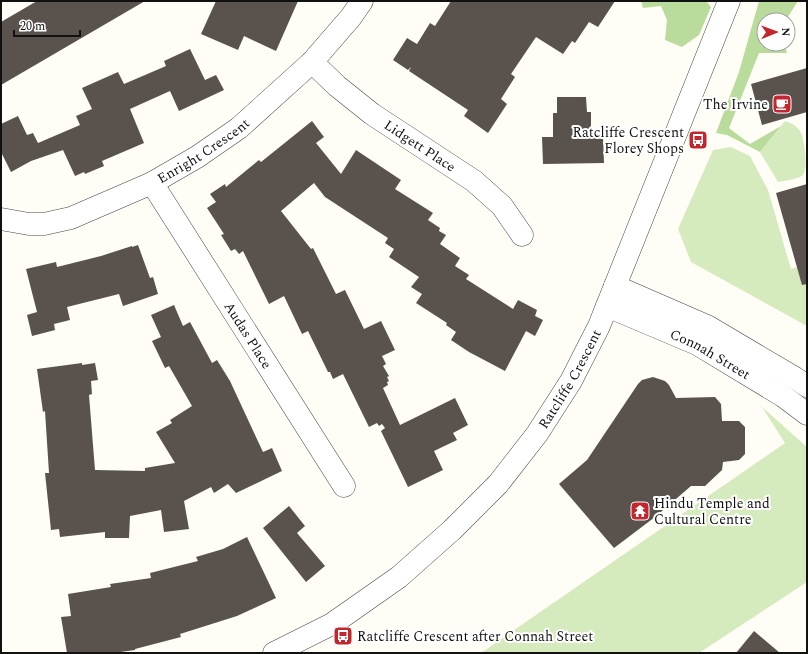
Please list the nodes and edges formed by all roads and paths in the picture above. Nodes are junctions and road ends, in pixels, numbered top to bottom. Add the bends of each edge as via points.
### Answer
1 (362, 1) edge
2 (729, 1) edge
3 (312, 62) junction
4 (152, 184) junction
5 (1, 219) edge
6 (522, 235) dead end
7 (615, 286) junction
8 (607, 306) junction
9 (807, 386) edge
10 (807, 414) edge
11 (344, 486) dead end
12 (274, 653) edge

1 - 3 street, Enright Crescent
2 - 7 street, Ratcliffe Crescent
3 - 4 street, Enright Crescent via 239,128
3 - 6 street, Lidgett Place via 372,114 474,182 502,206
4 - 5 street, Enright Crescent via 71,218 44,224
4 - 11 street, Audas Place
7 - 8 street, Ratcliffe Crescent
7 - 9 street, Connah Street via 707,326
8 - 10 street, Connah Street via 698,344 783,396
8 - 12 street, Ratcliffe Crescent via 571,381 537,434 498,484 452,530 399,577 332,624

